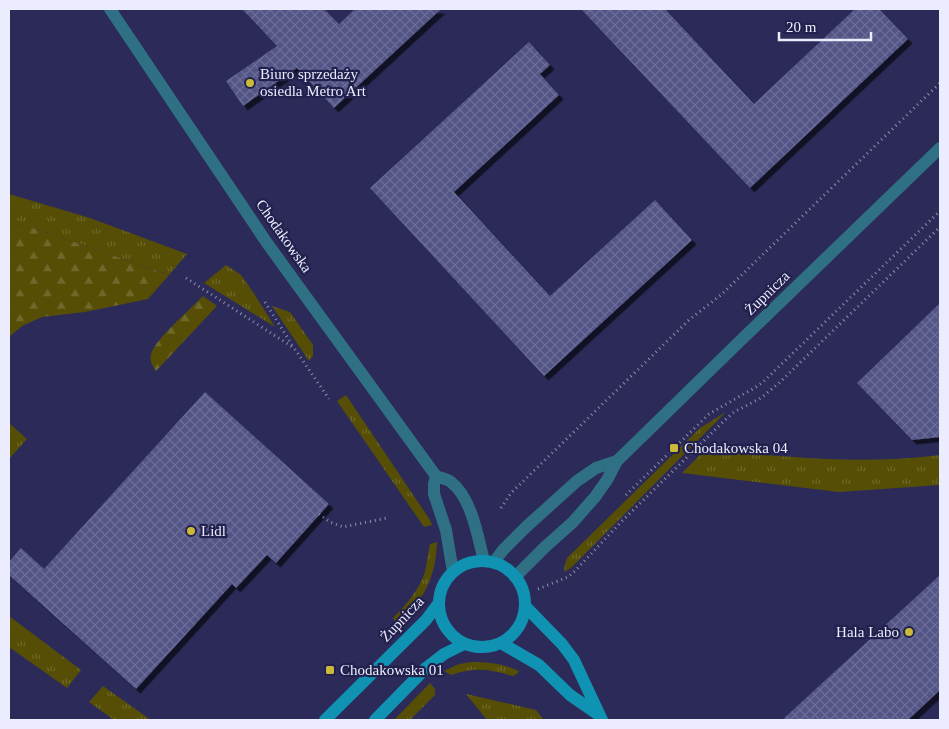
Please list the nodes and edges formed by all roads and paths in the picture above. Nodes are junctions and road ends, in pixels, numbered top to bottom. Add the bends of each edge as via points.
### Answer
1 (110, 9) edge
2 (940, 83) edge
3 (940, 148) edge
4 (940, 211) edge
5 (940, 227) edge
6 (186, 278) dead end
7 (265, 302) dead end
8 (294, 348) junction
9 (329, 399) dead end
10 (618, 461) junction
11 (436, 476) junction
12 (620, 501) dead end
13 (501, 508) dead end
14 (319, 514) dead end
15 (387, 518) dead end
16 (489, 562) junction
17 (453, 572) junction
18 (515, 577) junction
19 (524, 600) junction
20 (438, 604) junction
21 (501, 643) junction
22 (464, 644) junction
23 (601, 718) edge
24 (325, 720) edge
25 (375, 720) edge

1 - 11 street, Chodakowska via 268,243
2 - 13 path via 722,294 689,320 511,493
3 - 10 street, Żupnicza
4 - 12 path via 763,382 709,414
5 - 19 path via 779,383 726,419 575,571
6 - 8 path
7 - 8 path
8 - 9 path
10 - 16 street, Żupnicza via 596,468 577,481
10 - 18 street, Żupnicza via 574,522
11 - 16 street, Chodakowska via 450,481 460,491
11 - 17 street via 434,494 446,530
14 - 15 path via 343,527
16 - 17 street via 462,565
16 - 18 street via 505,568
17 - 20 street via 440,592
18 - 19 street
19 - 21 street via 519,627
19 - 23 street via 574,660
20 - 22 street via 445,628
20 - 24 street, Żupnicza via 426,620
21 - 22 street via 489,647
21 - 23 street via 539,664 570,695
22 - 25 street via 426,668

